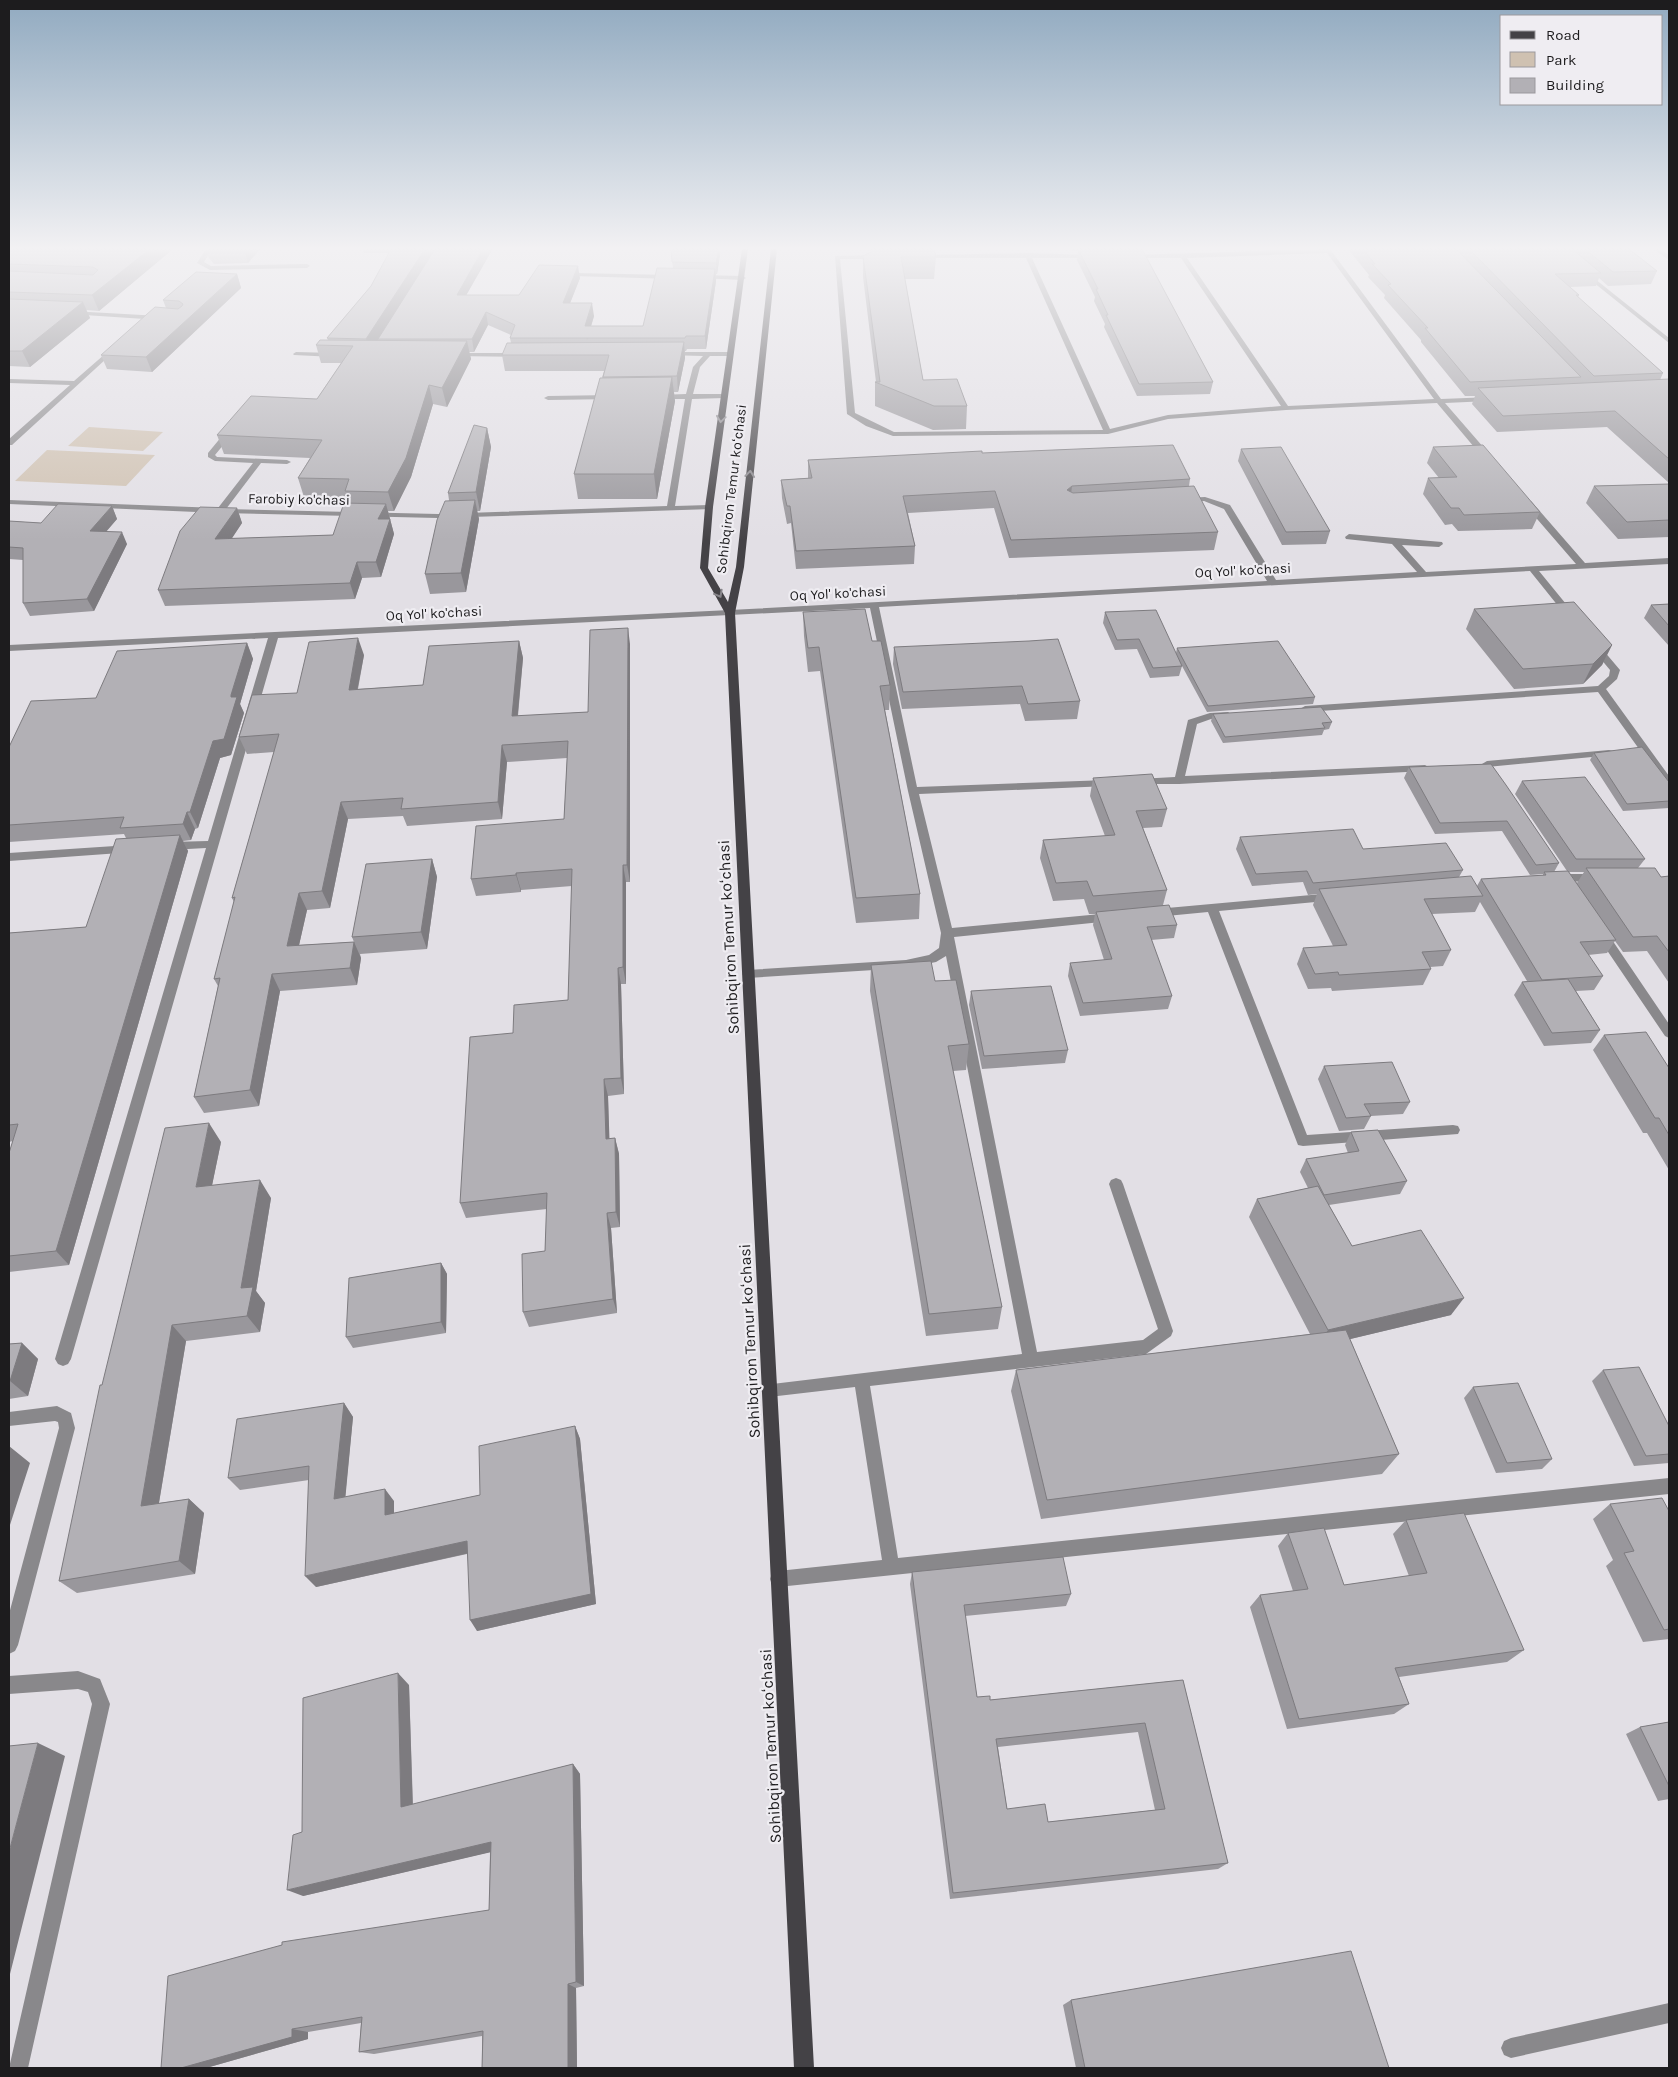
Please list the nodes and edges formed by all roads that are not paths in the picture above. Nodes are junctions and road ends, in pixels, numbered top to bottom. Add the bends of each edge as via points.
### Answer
1 (118, 346) edge
2 (731, 346) edge
3 (764, 346) edge
4 (845, 346) edge
5 (1069, 346) edge
6 (1244, 346) edge
7 (1399, 346) edge
8 (296, 354) dead end
9 (658, 354) edge
10 (708, 354) junction
11 (730, 354) junction
12 (344, 355) edge
13 (530, 355) edge
14 (452, 356) edge
15 (9, 380) edge
16 (76, 383) junction
17 (689, 396) junction
18 (724, 396) junction
19 (623, 397) edge
20 (651, 397) edge
21 (548, 398) dead end
22 (1497, 398) edge
23 (1439, 401) junction
24 (1286, 408) junction
25 (238, 422) edge
26 (1108, 432) junction
27 (9, 443) edge
28 (259, 461) junction
29 (1491, 461) edge
30 (287, 462) edge
31 (1524, 498) edge
32 (1176, 501) edge
33 (9, 502) edge
34 (709, 507) junction
35 (671, 508) junction
36 (220, 511) junction
37 (1349, 537) dead end
38 (1395, 542) junction
39 (1439, 544) dead end
40 (1669, 561) edge
41 (1582, 565) junction
42 (1532, 568) junction
43 (1423, 574) junction
44 (1273, 582) junction
45 (874, 605) junction
46 (730, 613) junction
47 (1580, 626) edge
48 (274, 634) junction
49 (1591, 641) edge
50 (9, 648) edge
51 (1602, 689) junction
52 (1298, 710) edge
53 (1240, 714) edge
54 (1634, 750) junction
55 (1439, 767) edge
56 (1496, 778) edge
57 (1178, 781) junction
58 (1669, 783) edge
59 (913, 791) junction
60 (212, 844) junction
61 (9, 857) edge
62 (1612, 878) edge
63 (1544, 879) edge
64 (1349, 896) edge
65 (1212, 908) junction
66 (1143, 914) edge
67 (1124, 916) edge
68 (1597, 927) edge
69 (947, 933) junction
70 (748, 974) junction
71 (1669, 1033) edge
72 (1454, 1130) dead end
73 (1116, 1184) dead end
74 (62, 1359) dead end
75 (1030, 1360) junction
76 (861, 1380) junction
77 (768, 1390) junction
78 (9, 1419) edge
79 (1669, 1486) edge
80 (891, 1566) junction
81 (778, 1578) junction
82 (9, 1645) edge
83 (9, 1686) edge
84 (1669, 2013) edge
85 (1511, 2048) dead end
86 (18, 2068) edge
87 (804, 2068) edge

1 - 16 street
2 - 11 main road, Sohibqiron Temur koʻchasi
46 -> 3 main road, Sohibqiron Temur koʻchasi via 740,567
4 - 26 street via 851,414 893,434
5 - 26 street
6 - 24 street
7 - 23 street
8 - 12 street
9 - 10 street
10 - 11 street
10 - 17 street via 697,366
11 - 18 main road, Sohibqiron Temur koʻchasi
13 - 14 street
15 - 16 street
16 - 27 street
17 - 18 street
17 - 20 street
17 - 35 street
18 -> 34 main road, Sohibqiron Temur koʻchasi
19 - 21 street
22 - 23 street
23 - 24 street
23 - 29 street
24 - 26 street via 1168,417
25 - 28 street via 211,455 215,460
28 - 30 street
28 - 36 street
31 - 41 street
32 - 44 street via 1206,499 1227,507
33 - 36 street, Farobiy ko'chasi
34 - 35 street, Farobiy ko'chasi
34 -> 46 main road, Sohibqiron Temur koʻchasi via 704,568
35 - 36 street, Farobiy ko'chasi via 438,516
37 - 38 street
38 - 39 street
38 - 43 street
40 - 41 street, Oq Yol' ko'chasi
41 - 42 street, Oq Yol' ko'chasi
42 - 43 street, Oq Yol' ko'chasi
42 - 47 street
43 - 44 street, Oq Yol' ko'chasi
44 - 45 street, Oq Yol' ko'chasi
45 - 46 street, Oq Yol' ko'chasi
45 - 59 street
46 - 48 street, Oq Yol' ko'chasi
46 - 70 main road, Sohibqiron Temur koʻchasi
48 - 50 street, Oq Yol' ko'chasi
48 - 60 street
49 - 51 street via 1615,670 1614,678
51 - 52 street
51 - 54 street
53 - 57 street via 1210,716 1192,722
54 - 56 street via 1483,764
54 - 58 street
55 - 57 street
57 - 59 street
59 - 69 street
60 - 61 street
60 - 74 street
62 - 63 street
64 - 65 street
65 - 66 street
65 - 72 street via 1303,1141
67 - 69 street
68 - 71 street
69 - 70 street via 945,950 932,958 906,964
69 - 75 street
70 - 77 main road, Sohibqiron Temur koʻchasi
73 - 75 street via 1166,1331 1146,1347
75 - 76 street
76 - 77 street
76 - 80 street
77 - 81 main road, Sohibqiron Temur koʻchasi
78 - 82 street via 57,1413 65,1418 68,1428
79 - 80 street
80 - 81 street
81 - 87 main road, Sohibqiron Temur koʻchasi
83 - 86 street via 78,1680 94,1685 100,1704
84 - 85 street

